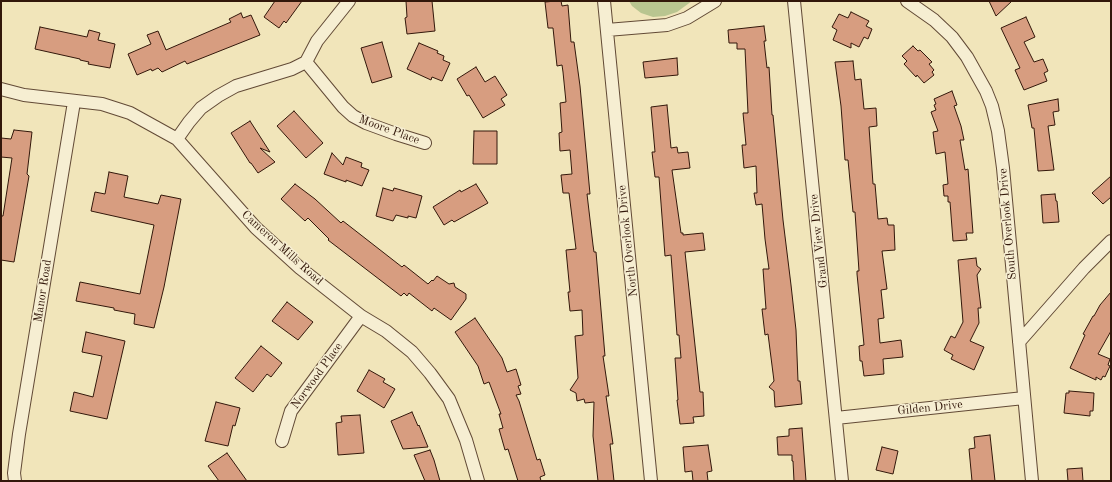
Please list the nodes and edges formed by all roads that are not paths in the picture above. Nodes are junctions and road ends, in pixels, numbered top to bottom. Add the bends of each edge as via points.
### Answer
1 (350, 1) edge
2 (604, 1) edge
3 (715, 1) edge
4 (794, 1) edge
5 (907, 1) edge
6 (607, 30) junction
7 (306, 62) junction
8 (1, 89) edge
9 (74, 102) junction
10 (177, 139) junction
11 (426, 143) dead end
12 (1111, 241) edge
13 (361, 316) junction
14 (1019, 342) junction
15 (1024, 398) junction
16 (836, 418) junction
17 (282, 441) dead end
18 (15, 481) edge
19 (478, 481) edge
20 (651, 481) edge
21 (842, 481) edge
22 (1032, 481) edge

1 - 7 street via 317,41
2 - 6 street, North Overlook Drive
3 - 6 street via 687,18 667,25
4 - 16 street, Grand View Drive
5 - 14 street, South Overlook Drive via 934,20 952,37 977,74 992,106 1004,168
6 - 20 street, North Overlook Drive
7 - 10 street via 292,69 236,86 218,96 201,108
7 - 11 street, Moore Place via 353,116 366,123
8 - 9 street, Cameron Mills Road
9 - 10 street, Cameron Mills Road via 102,104 130,113
9 - 18 street, Manor Road via 19,434
10 - 13 street, Cameron Mills Road via 256,228 300,268
12 - 14 street
13 - 17 street, Norwood Place via 291,411
13 - 19 street, Cameron Mills Road via 386,331 412,352 449,399 466,440
14 - 15 street, South Overlook Drive
15 - 16 street, Gilden Drive
15 - 22 street, South Overlook Drive
16 - 21 street, Grand View Drive

